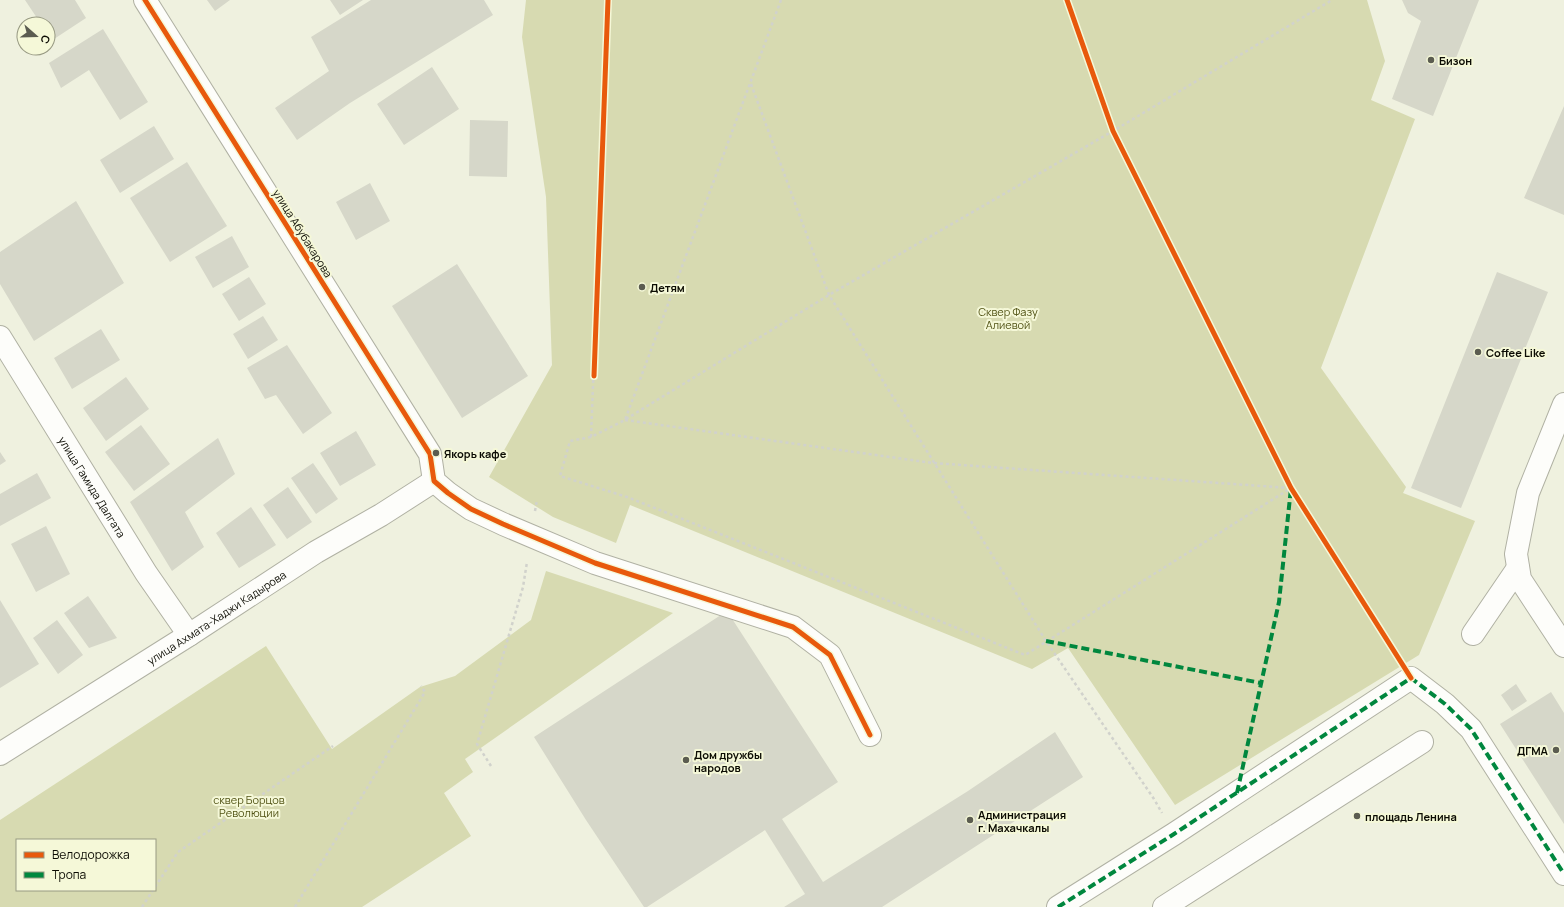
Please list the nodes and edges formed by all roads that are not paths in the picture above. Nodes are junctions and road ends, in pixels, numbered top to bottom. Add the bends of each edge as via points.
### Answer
1 (145, 0) edge
2 (0, 337) edge
3 (1564, 404) edge
4 (1564, 421) edge
5 (434, 481) junction
6 (1518, 568) junction
7 (1473, 634) dead end
8 (189, 635) junction
9 (1564, 636) edge
10 (1564, 646) edge
11 (870, 735) dead end
12 (1422, 742) dead end
13 (0, 754) edge
14 (1564, 874) edge
15 (1058, 907) edge
16 (1164, 907) edge

1 - 5 street, улица Абубакарова via 430,454
2 - 8 street, улица Гамида Далгата via 146,573
3 - 6 street via 1528,493 1516,554
4 - 9 street via 1537,488 1528,526 1533,592
5 - 8 street, улица Ахмата-Хаджи Кадырова via 316,552
5 - 11 street via 471,509 595,562 793,627 830,655
6 - 7 street
6 - 10 street via 1527,592
8 - 13 street, улица Ахмата-Хаджи Кадырова
12 - 16 street
14 - 15 street via 1471,729 1445,704 1411,678

